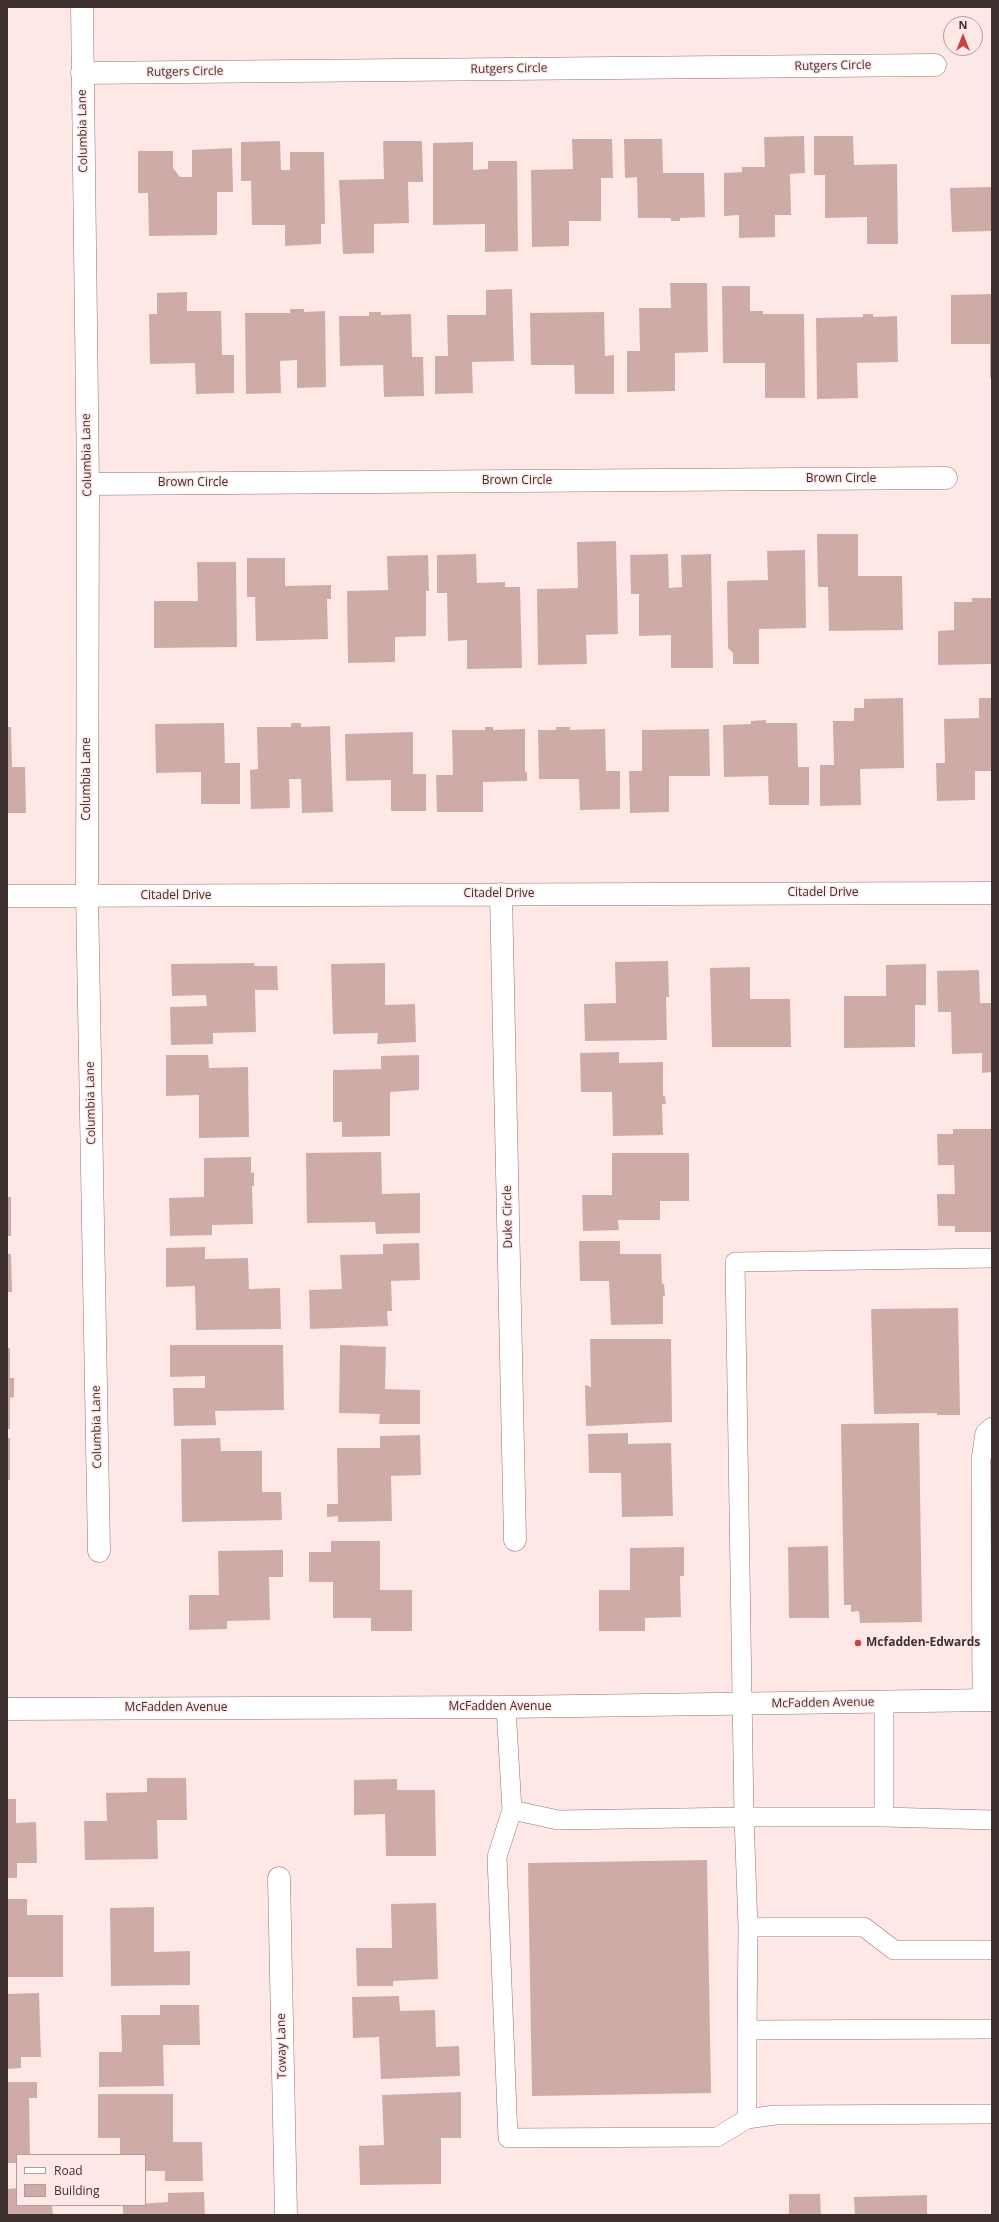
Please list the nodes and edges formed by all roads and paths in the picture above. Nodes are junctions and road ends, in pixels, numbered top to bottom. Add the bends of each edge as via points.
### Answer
1 (82, 7) edge
2 (935, 65) dead end
3 (82, 73) junction
4 (946, 478) dead end
5 (88, 484) junction
6 (992, 892) edge
7 (501, 894) junction
8 (7, 896) edge
9 (87, 896) junction
10 (992, 1258) edge
11 (992, 1427) edge
12 (515, 1540) dead end
13 (99, 1551) dead end
14 (987, 1700) edge
15 (884, 1702) junction
16 (742, 1704) junction
17 (506, 1707) junction
18 (7, 1709) edge
19 (512, 1810) junction
20 (744, 1817) junction
21 (884, 1817) junction
22 (992, 1820) edge
23 (279, 1878) dead end
24 (748, 1927) junction
25 (992, 1950) edge
26 (992, 2028) edge
27 (747, 2030) junction
28 (992, 2114) edge
29 (747, 2119) junction
30 (286, 2215) edge

1 - 3 street, Columbia Lane
2 - 3 street, Rutgers Circle
3 - 5 street, Columbia Lane
4 - 5 street, Brown Circle
5 - 9 street, Columbia Lane
6 - 7 street, Citadel Drive
7 - 9 street, Citadel Drive
7 - 12 street, Duke Circle
8 - 9 street, Citadel Drive
9 - 13 street, Columbia Lane
10 - 16 lane via 735,1262
11 - 14 lane via 985,1433 981,1460
14 - 15 street, McFadden Avenue
15 - 16 street, McFadden Avenue
15 - 21 lane
16 - 17 street, McFadden Avenue
16 - 20 lane
17 - 18 street, McFadden Avenue
17 - 19 lane
19 - 20 lane via 558,1820
19 - 29 lane via 497,1857 508,2138 717,2137
20 - 21 lane
20 - 24 lane
21 - 22 lane
23 - 30 street, Toway Lane
24 - 25 lane via 864,1927 894,1950
24 - 27 lane
26 - 27 lane
27 - 29 lane
28 - 29 lane via 775,2115

